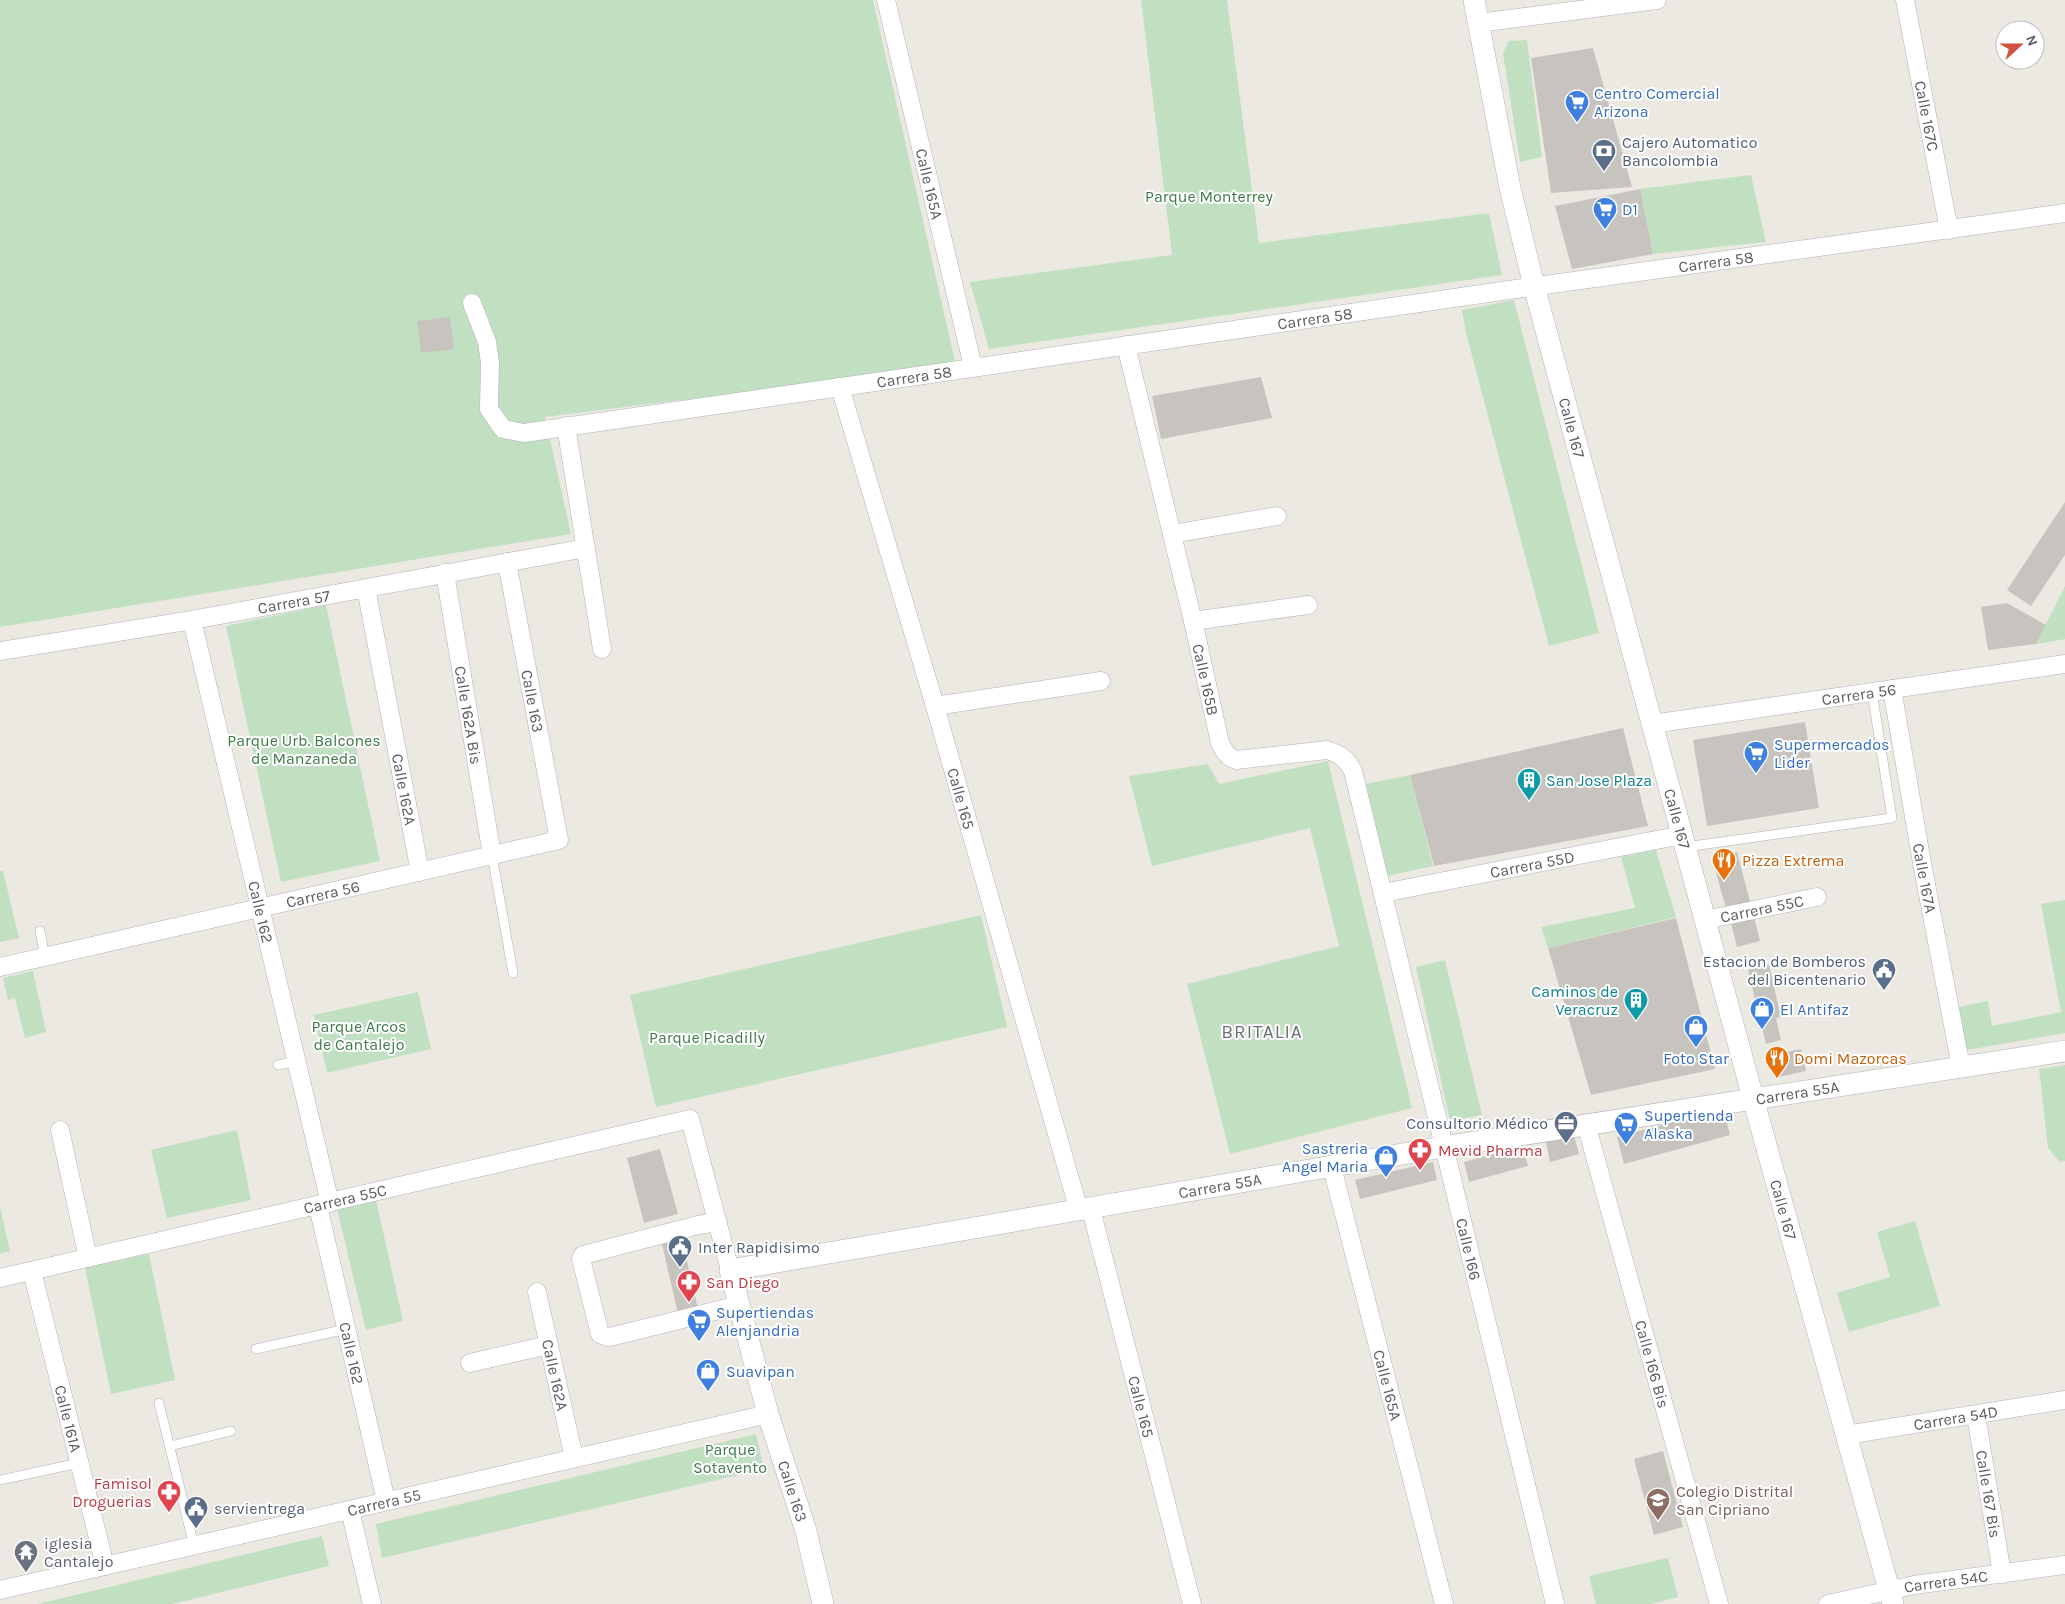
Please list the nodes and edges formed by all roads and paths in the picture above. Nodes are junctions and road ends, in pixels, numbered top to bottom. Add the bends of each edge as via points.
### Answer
1 (886, 0) edge
2 (1474, 0) edge
3 (1656, 0) edge
4 (1905, 0) edge
5 (1478, 23) junction
6 (2065, 213) edge
7 (1949, 230) junction
8 (1534, 286) junction
9 (472, 303) dead end
10 (1126, 345) junction
11 (972, 367) junction
12 (840, 387) junction
13 (566, 426) junction
14 (1277, 516) dead end
15 (1172, 534) junction
16 (586, 548) junction
17 (507, 562) junction
18 (445, 574) junction
19 (366, 588) junction
20 (1308, 605) dead end
21 (192, 620) junction
22 (1193, 621) junction
23 (602, 649) dead end
24 (0, 651) edge
25 (2065, 664) edge
26 (1101, 681) dead end
27 (1892, 689) junction
28 (1872, 692) junction
29 (935, 706) junction
30 (1652, 724) junction
31 (559, 840) joint
32 (1683, 841) junction
33 (492, 855) junction
34 (420, 872) junction
35 (1383, 893) junction
36 (1817, 897) dead end
37 (261, 908) junction
38 (1704, 920) junction
39 (40, 931) dead end
40 (45, 957) junction
41 (0, 967) edge
42 (513, 973) dead end
43 (2065, 1051) edge
44 (297, 1061) junction
45 (278, 1065) dead end
46 (1961, 1067) junction
47 (1753, 1098) junction
48 (690, 1119) joint
49 (1586, 1124) junction
50 (60, 1130) dead end
51 (1443, 1147) junction
52 (1332, 1167) junction
53 (324, 1204) junction
54 (1085, 1210) junction
55 (718, 1222) junction
56 (88, 1258) junction
57 (730, 1270) junction
58 (32, 1271) junction
59 (0, 1278) edge
60 (537, 1292) dead end
61 (739, 1305) junction
62 (347, 1329) junction
63 (548, 1345) junction
64 (256, 1349) dead end
65 (470, 1363) dead end
66 (2065, 1400) edge
67 (159, 1403) dead end
68 (768, 1414) junction
69 (1976, 1415) junction
70 (231, 1431) dead end
71 (1846, 1435) junction
72 (170, 1446) junction
73 (574, 1458) junction
74 (80, 1463) junction
75 (0, 1480) edge
76 (386, 1501) junction
77 (350, 1510) junction
78 (194, 1546) junction
79 (105, 1566) junction
80 (2064, 1569) edge
81 (2002, 1574) junction
82 (0, 1590) edge
83 (1891, 1597) edge
84 (372, 1604) edge
85 (823, 1604) edge
86 (1192, 1604) edge
87 (1444, 1604) edge
88 (1555, 1604) edge
89 (1719, 1604) edge
90 (1828, 1604) edge

1 - 11 street, Calle 165A
2 - 5 street, Calle 167
3 - 5 street
4 - 7 street, Calle 167C
5 - 8 street, Calle 167 via 1510,188
6 - 7 street, Carrera 58
7 - 8 street, Carrera 58
8 - 10 street, Carrera 58
8 - 30 street, Calle 167
9 - 13 street, Carrera 58 via 487,342 489,409 503,428 524,433
10 - 11 street, Carrera 58
10 - 15 street, Calle 165B
11 - 12 street, Carrera 58
12 - 13 street, Carrera 58
12 - 29 street, Calle 165
13 - 16 street
14 - 15 street
15 - 22 street, Calle 165B
16 - 17 street, Carrera 57
16 - 23 street
17 - 18 street, Carrera 57
17 - 31 street, Calle 163
18 - 19 street, Carrera 57
18 - 33 street, Calle 162A Bis
19 - 21 street, Carrera 57
19 - 34 street, Calle 162A
20 - 22 street
21 - 24 street, Carrera 57
21 - 37 street, Calle 162
22 - 35 street, Calle 165B via 1224,752 1236,760 1327,750 1347,760 1353,771
25 - 27 street, Carrera 56
26 - 29 street
27 - 28 street, Carrera 56
27 - 46 street, Calle 167A
28 - 30 street, Carrera 56
28 - 32 lane via 1892,818
29 - 54 street, Calle 165
30 - 32 street, Calle 167
31 - 33 street, Carrera 56
32 - 35 street, Carrera 55D
32 - 38 street, Calle 167
33 - 34 street, Carrera 56
33 - 42 lane
34 - 37 street, Carrera 56
35 - 51 street, Calle 166
36 - 38 street, Carrera 55C
37 - 40 street, Carrera 56
37 - 44 street, Calle 162
38 - 47 street, Calle 167
39 - 40 lane
40 - 41 street, Carrera 56
43 - 46 street, Carrera 55A
44 - 45 lane
44 - 53 street, Calle 162
46 - 47 street, Carrera 55A
47 - 49 street, Carrera 55A
47 - 71 street, Calle 167
48 - 53 street, Carrera 55C
48 - 55 street, Calle 163
49 - 51 street, Carrera 55A
49 - 89 street, Calle 166 Bis
50 - 56 street
51 - 52 street, Carrera 55A
51 - 88 street, Calle 166
52 - 54 street, Carrera 55A
52 - 87 street, Calle 165A
53 - 56 street, Carrera 55C
53 - 62 street, Calle 162
54 - 57 street, Carrera 55A
54 - 86 street, Calle 165
55 - 57 street, Calle 163
55 - 61 street via 583,1255 600,1334 614,1336
56 - 58 street, Carrera 55C
57 - 61 street, Calle 163
58 - 59 street, Carrera 55C
58 - 74 street, Calle 161A
60 - 63 street, Calle 162A
61 - 68 street, Calle 163
62 - 64 lane
62 - 76 street, Calle 162
63 - 65 street
63 - 73 street, Calle 162A
66 - 69 street, Carrera 54D
67 - 72 lane
68 - 73 street, Carrera 55
68 - 85 street, Calle 163 via 806,1531
69 - 71 street, Carrera 54D
69 - 81 street, Calle 167 Bis
70 - 72 lane
71 - 83 street, Calle 167
72 - 78 lane
73 - 76 street, Carrera 55
74 - 75 lane
74 - 79 street, Calle 161A
76 - 77 street, Carrera 55
77 - 78 street, Carrera 55
77 - 84 street
78 - 79 street, Carrera 55
79 - 82 street, Carrera 55
80 - 81 street, Carrera 54C
81 - 83 street, Carrera 54C
83 - 90 street, Carrera 54C

